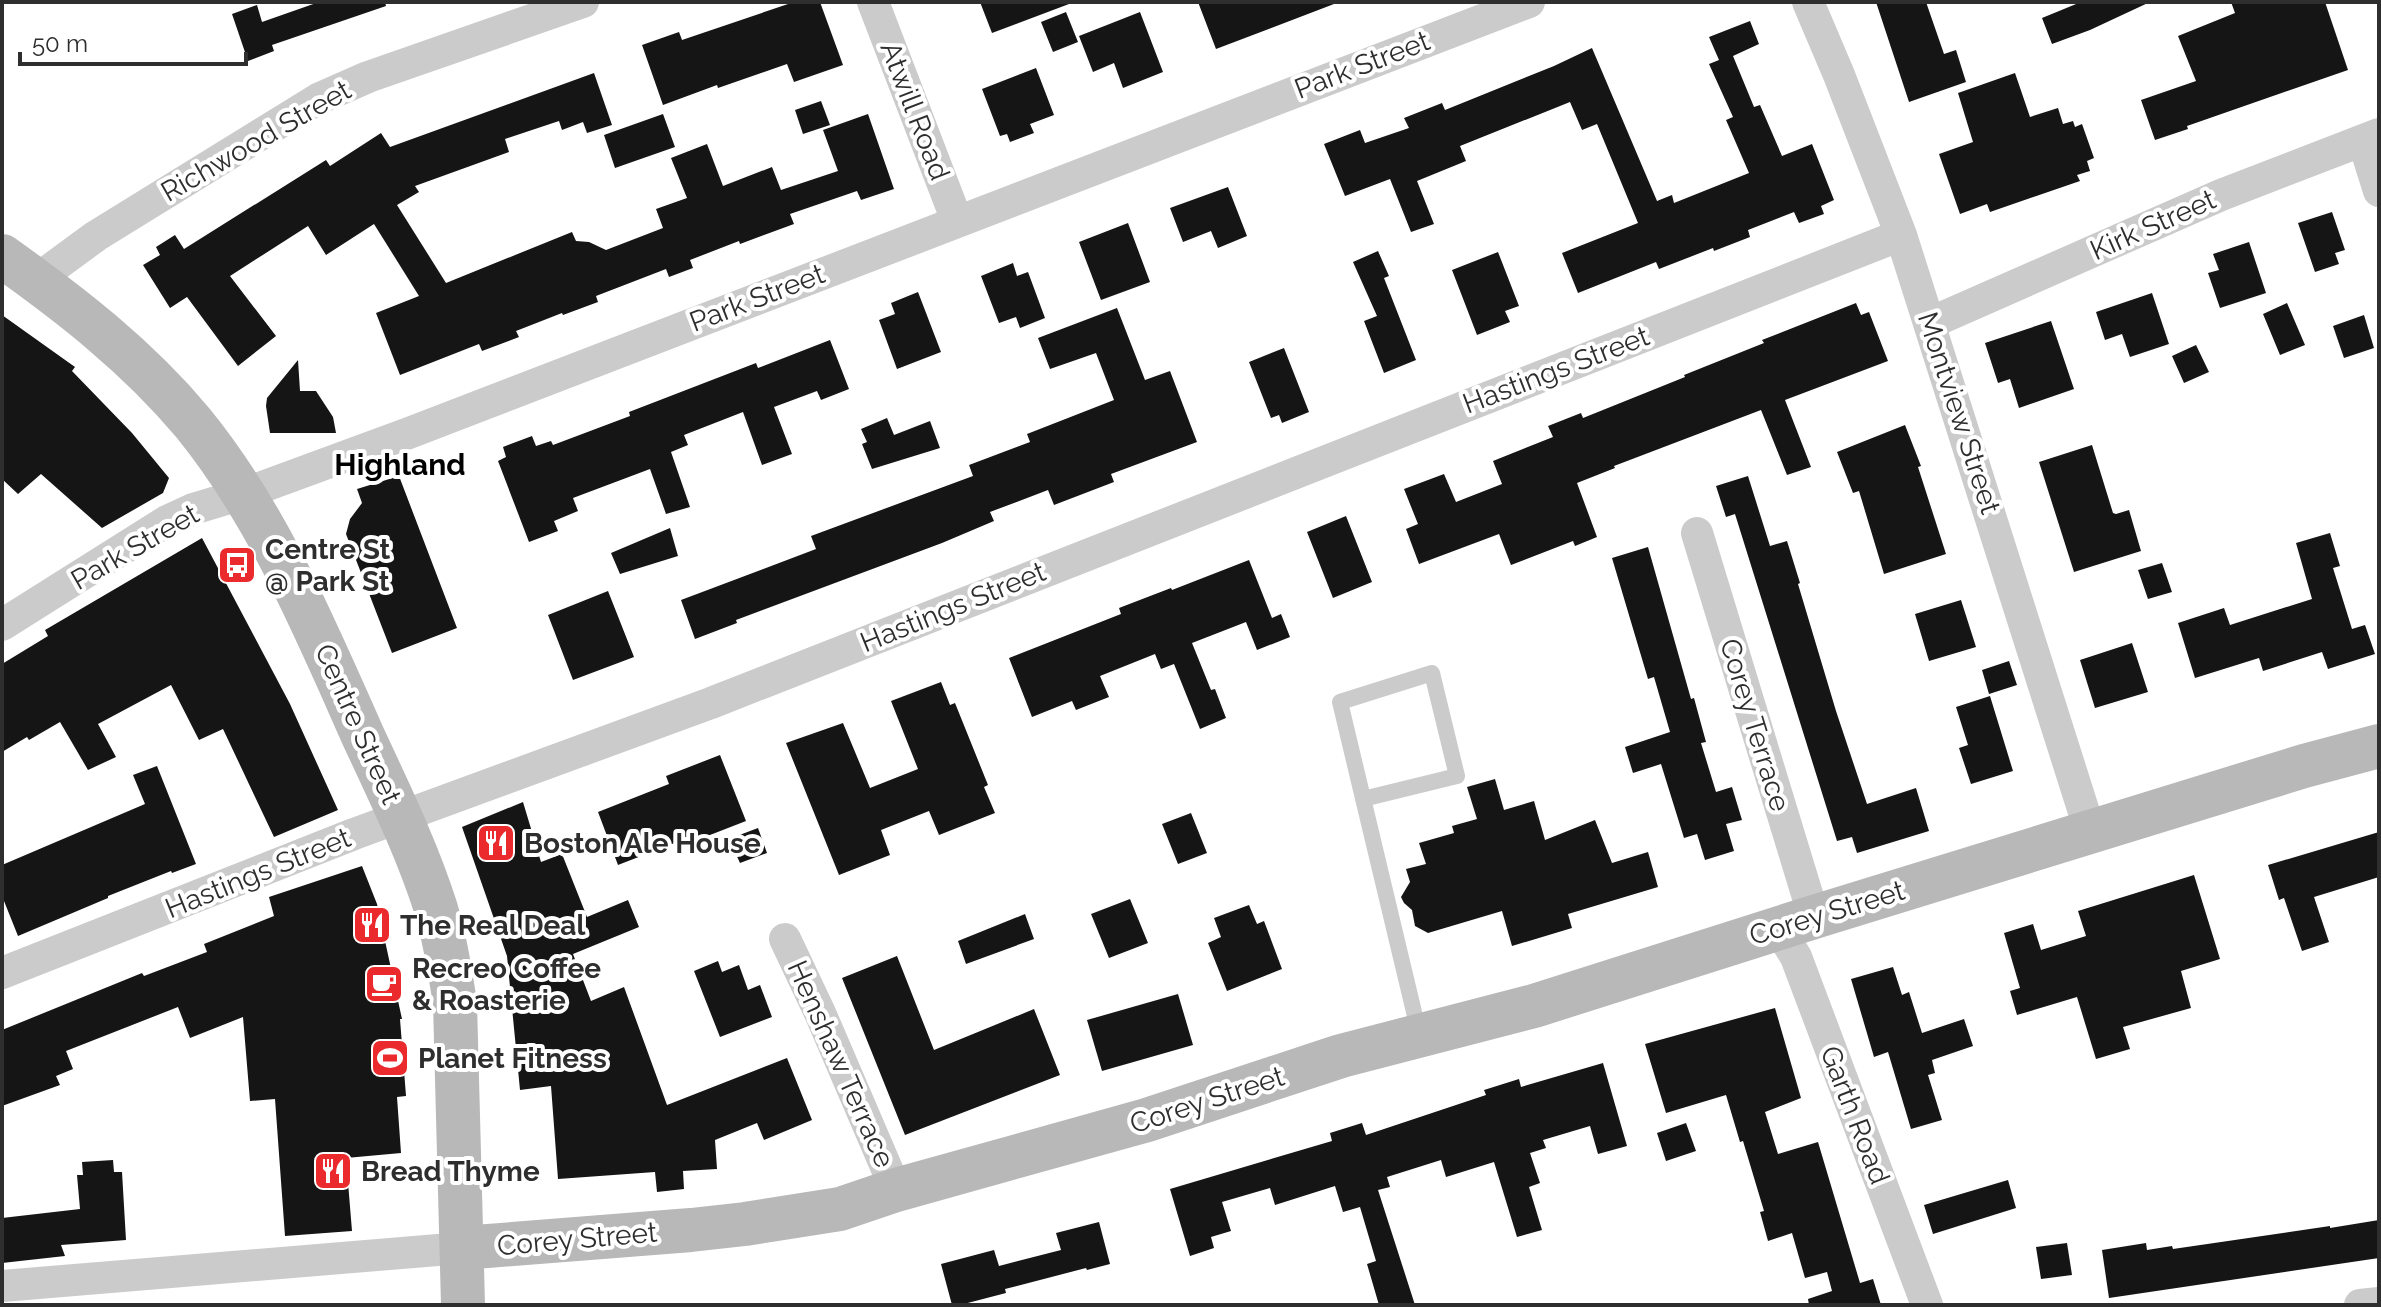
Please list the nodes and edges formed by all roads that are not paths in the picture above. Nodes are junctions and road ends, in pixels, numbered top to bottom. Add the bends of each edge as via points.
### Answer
1 (583, 2) edge
2 (873, 2) edge
3 (1529, 2) edge
4 (1808, 2) edge
5 (2371, 137) edge
6 (2379, 191) edge
7 (957, 221) junction
8 (1901, 235) junction
9 (19, 268) edge
10 (1930, 323) junction
11 (243, 494) junction
12 (1697, 533) dead end
13 (2, 625) edge
14 (2379, 746) edge
15 (1363, 799) junction
16 (400, 817) junction
17 (2090, 831) junction
18 (1796, 922) junction
19 (785, 939) dead end
20 (2, 973) edge
21 (1419, 1036) junction
22 (896, 1190) junction
23 (462, 1248) junction
24 (2, 1286) edge
25 (2379, 1303) edge
26 (463, 1305) edge
27 (1927, 1305) edge
28 (2360, 1305) edge

1 - 9 street, Richwood Street via 318,99 96,236
2 - 7 street, Atwill Road
3 - 7 street, Park Street
4 - 8 street, Montview Street
5 - 6 street
5 - 10 street, Kirk Street via 2221,195
7 - 11 street, Park Street
8 - 10 street, Montview Street
8 - 16 street, Hastings Street via 711,703
9 - 11 street, Centre Street via 141,367 192,423
10 - 17 street, Montview Street
11 - 13 street, Park Street via 167,521
11 - 16 street, Centre Street via 307,614
12 - 18 street, Corey Terrace
14 - 17 street, Corey Street
15 - 15 lane via 1457,776 1432,673 1340,702
15 - 21 lane
16 - 20 street, Hastings Street
16 - 23 street, Centre Street via 436,909 453,992
17 - 18 street, Corey Street
18 - 21 street, Corey Street via 1534,1006
18 - 27 street, Garth Road via 1796,957
19 - 22 street, Henshaw Terrace
21 - 22 street, Corey Street
22 - 23 street, Corey Street via 840,1209 745,1224
23 - 24 street, Corey Street
23 - 26 street, Centre Street
25 - 28 street

